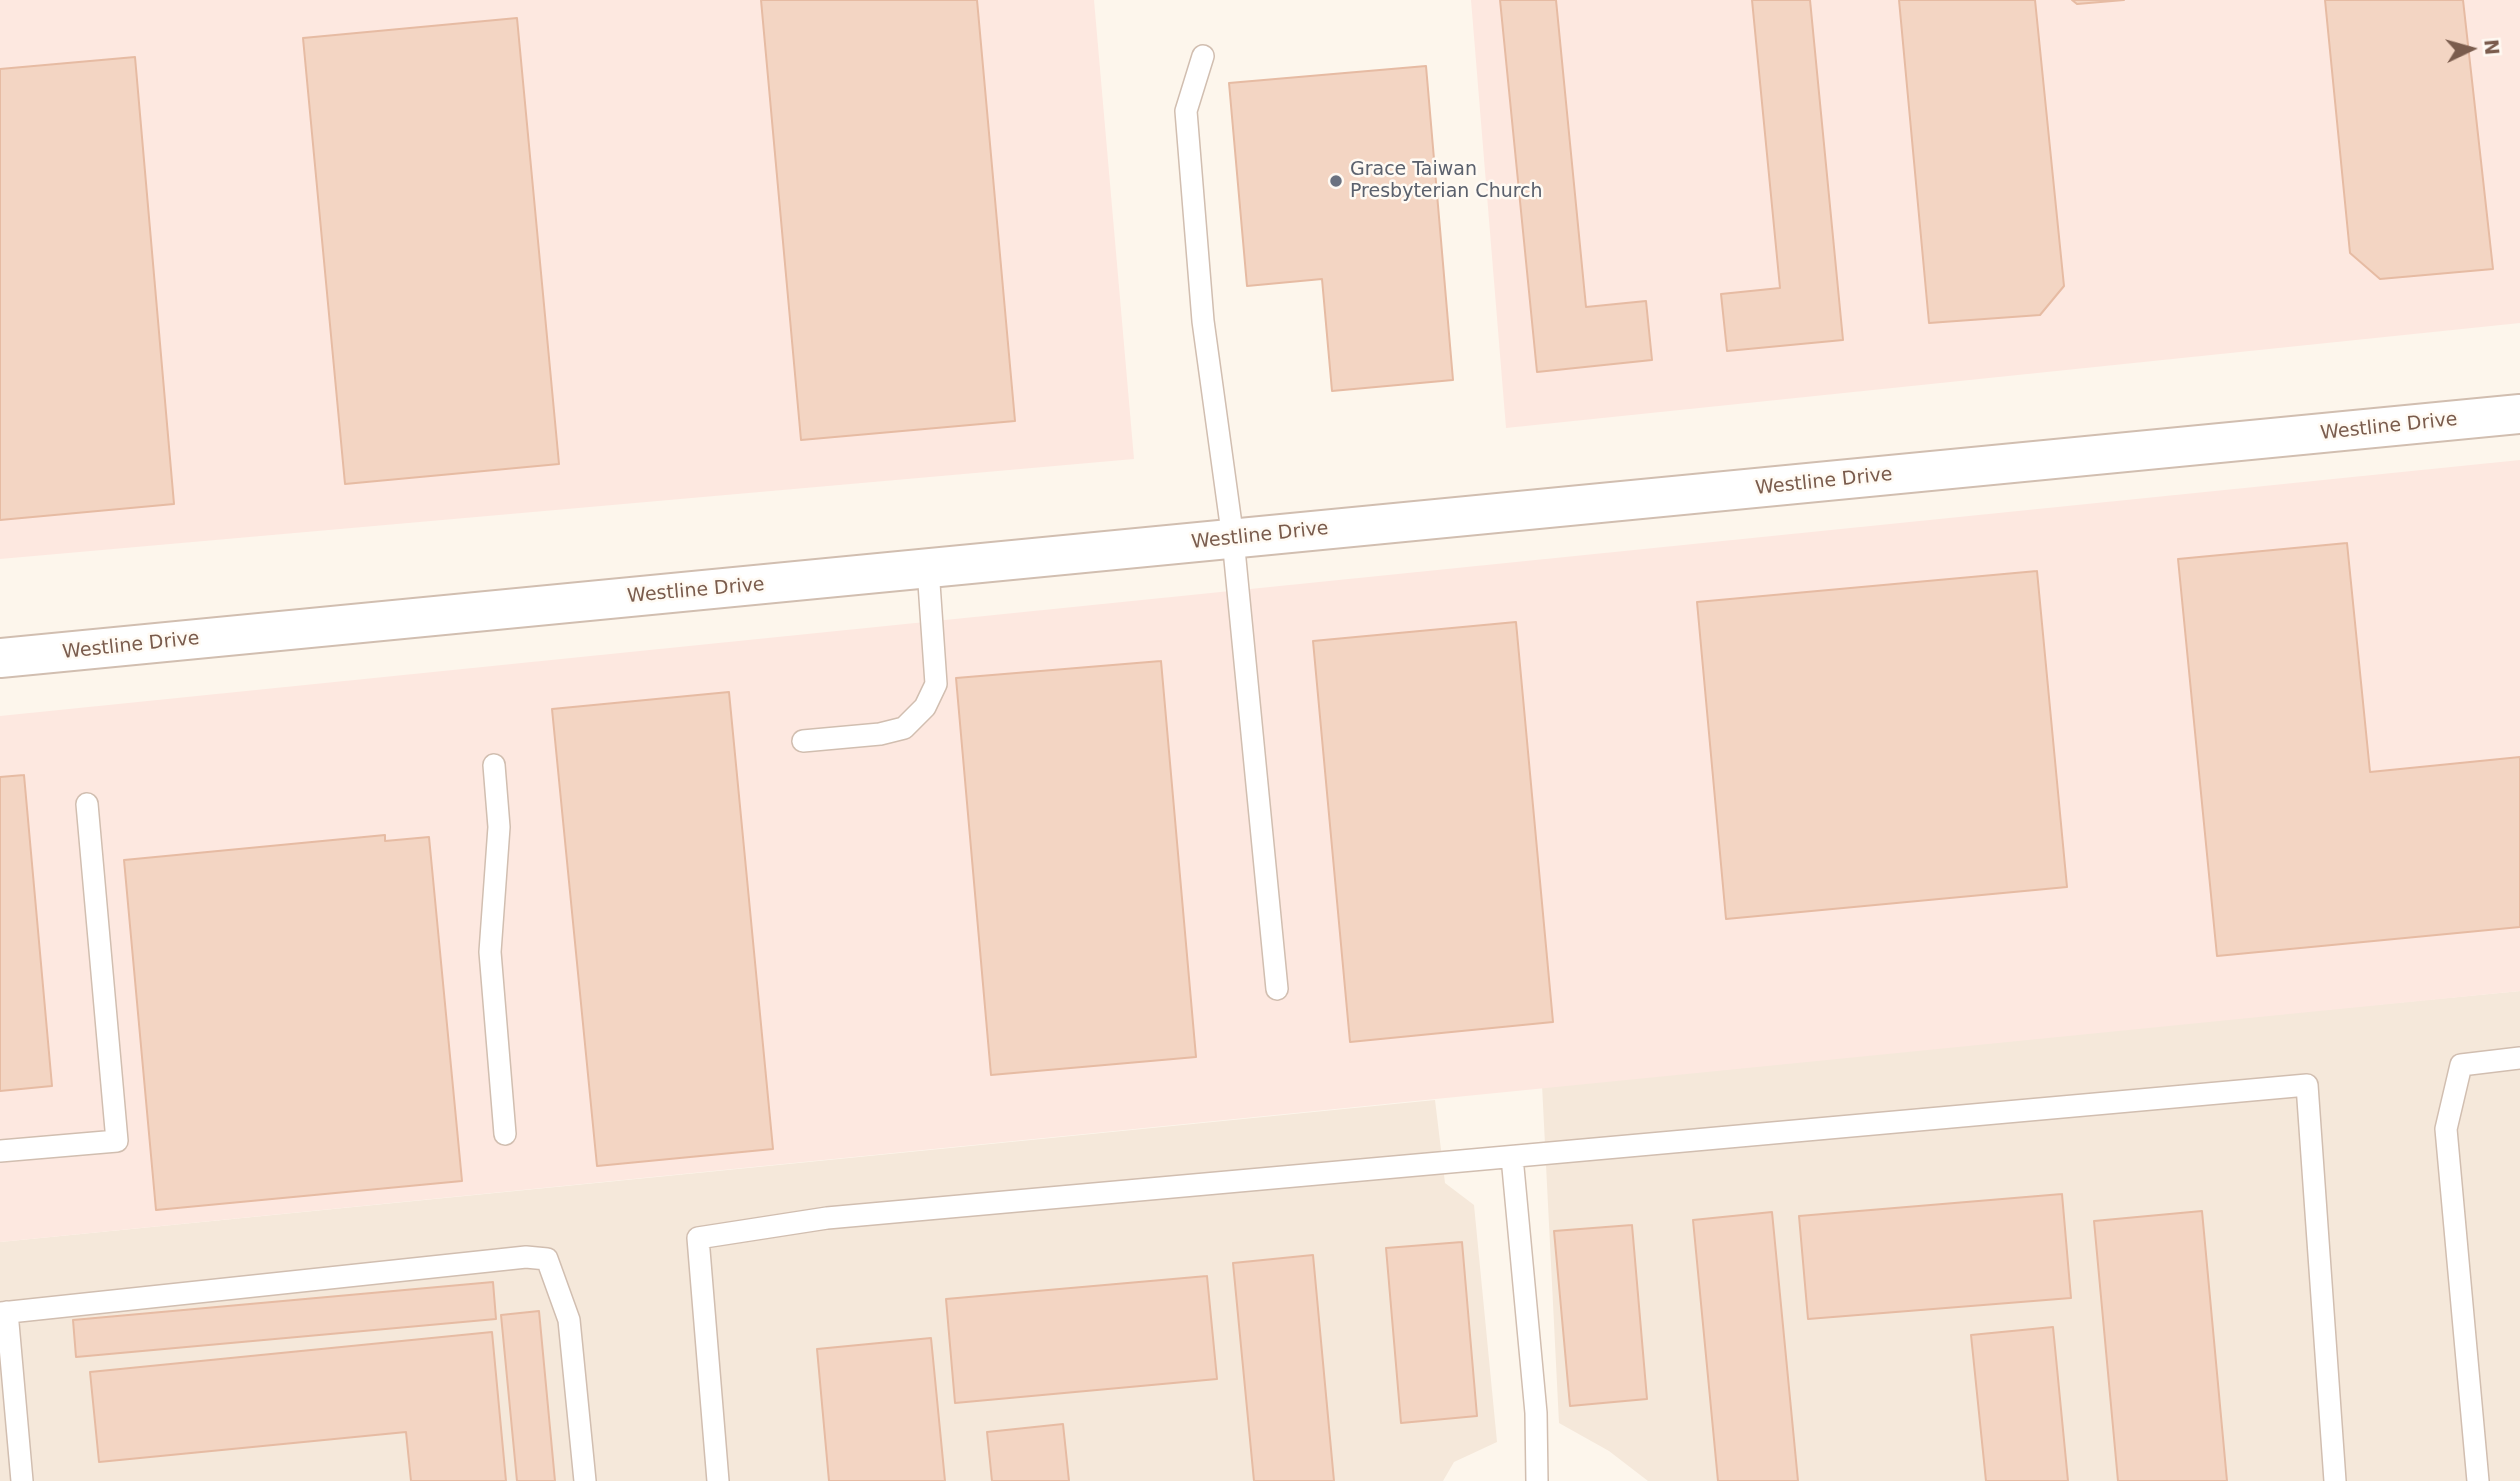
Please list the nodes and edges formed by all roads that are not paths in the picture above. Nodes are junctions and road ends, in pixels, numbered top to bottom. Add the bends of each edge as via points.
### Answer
1 (1203, 56) dead end
2 (2520, 414) edge
3 (1233, 539) junction
4 (928, 569) junction
5 (0, 658) edge
6 (803, 741) dead end
7 (494, 765) dead end
8 (87, 804) dead end
9 (1277, 989) dead end
10 (2520, 1058) edge
11 (505, 1134) dead end
12 (0, 1151) edge
13 (1512, 1157) junction
14 (4, 1312) edge
15 (22, 1481) edge
16 (585, 1481) edge
17 (718, 1481) edge
18 (1537, 1481) edge
19 (2335, 1481) edge
20 (2478, 1481) edge

1 - 3 lane via 1186,110 1203,321
2 - 3 street, Westline Drive
3 - 4 street, Westline Drive
3 - 9 lane
4 - 5 street, Westline Drive
4 - 6 lane via 936,684 925,707 904,728
7 - 11 lane via 499,827 490,953
8 - 12 lane via 117,1141
10 - 20 lane via 2461,1065 2446,1129
13 - 17 lane via 827,1218 698,1238
13 - 18 lane via 1536,1413
13 - 19 lane via 2307,1085
14 - 15 lane
14 - 16 lane via 526,1257 547,1259 569,1320

